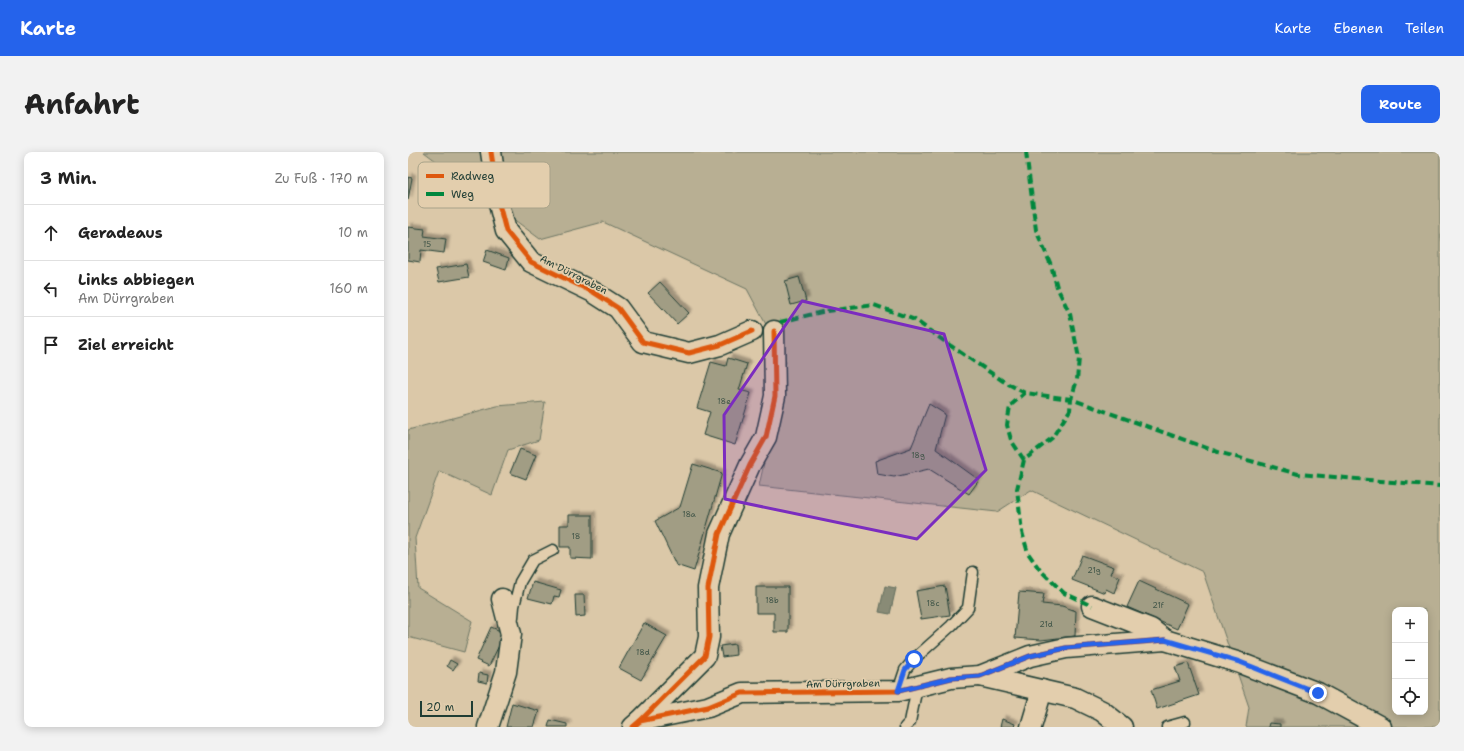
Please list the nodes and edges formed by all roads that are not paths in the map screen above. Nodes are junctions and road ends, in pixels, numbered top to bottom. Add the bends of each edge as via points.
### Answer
1 (491, 152) edge
2 (493, 162) edge
3 (500, 208) edge
4 (774, 330) dead end
5 (752, 331) dead end
6 (553, 550) dead end
7 (973, 572) dead end
8 (502, 599) dead end
9 (1092, 606) dead end
10 (511, 634) junction
11 (1165, 640) junction
12 (980, 676) junction
13 (919, 686) junction
14 (1042, 690) junction
15 (898, 691) junction
16 (1185, 722) dead end
17 (636, 724) edge
18 (488, 727) edge
19 (905, 727) edge
20 (1031, 727) edge
21 (1122, 727) edge
22 (1167, 727) edge
23 (1381, 727) edge

1 - 2 street, Am Dürrgraben
3 - 5 street, Am Dürrgraben via 506,231 531,262 593,292 618,308 643,342 689,353 720,345
4 - 17 street, Am Dürrgraben via 775,396 766,437 750,465 720,534 708,588 709,637 705,656
6 - 10 lane via 533,560 520,582
7 - 15 lane via 968,608 914,659 905,670
8 - 10 street
9 - 11 street, Am Dürrgraben via 1151,629
10 - 18 street via 506,672
11 - 12 street, Am Dürrgraben via 1065,643
11 - 23 street, Am Dürrgraben via 1240,662 1318,693
12 - 13 street, Am Dürrgraben via 951,678
12 - 14 street, Am Dürrgraben
13 - 15 street, Am Dürrgraben
13 - 19 lane via 910,722
14 - 20 street
14 - 21 street, Am Dürrgraben via 1075,698 1102,711
15 - 17 street, Am Dürrgraben via 742,693 708,707
16 - 22 lane

